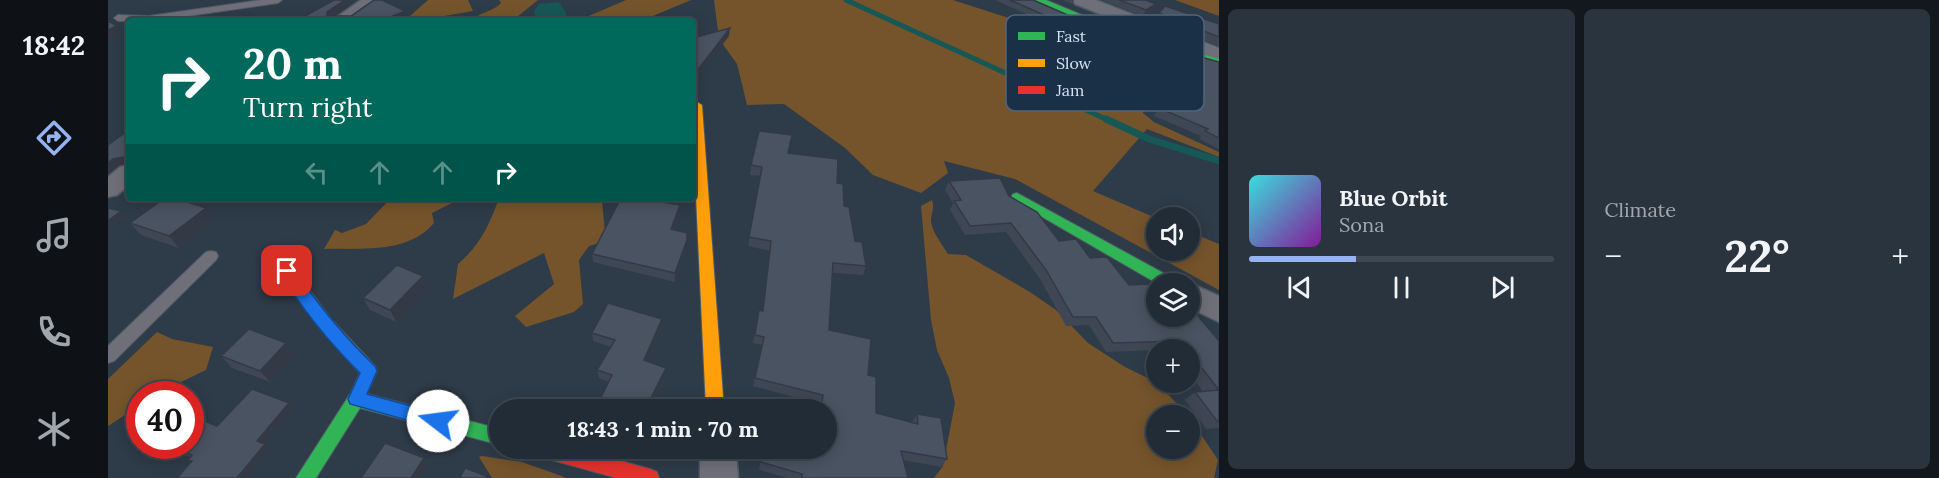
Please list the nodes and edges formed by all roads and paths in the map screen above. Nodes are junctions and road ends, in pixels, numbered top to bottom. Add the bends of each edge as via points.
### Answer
1 (278, 0) edge
2 (374, 0) edge
3 (1039, 0) edge
4 (1081, 0) edge
5 (1075, 15) edge
6 (1119, 15) edge
7 (118, 18) dead end
8 (126, 18) edge
9 (156, 18) edge
10 (345, 18) edge
11 (1204, 49) edge
12 (1219, 55) edge
13 (1204, 58) edge
14 (1219, 62) edge
15 (696, 105) dead end
16 (126, 175) edge
17 (108, 189) edge
18 (1017, 197) dead end
19 (211, 256) dead end
20 (287, 271) dead end
21 (1152, 273) edge
22 (1200, 300) edge
23 (1219, 310) edge
24 (108, 356) edge
25 (356, 399) junction
26 (714, 399) edge
27 (489, 434) edge
28 (581, 459) edge
29 (718, 459) edge
30 (305, 478) edge
31 (650, 478) edge
32 (719, 478) edge

1 - 9 lane
2 - 10 street
3 - 5 street
4 - 6 street
7 - 8 lane
11 - 12 street
13 - 14 street
15 - 26 street
16 - 17 street
18 - 21 street
19 - 24 lane
20 - 25 lane via 341,344 369,371
22 - 23 street
25 - 27 street
25 - 30 street
28 - 31 street
29 - 32 street

